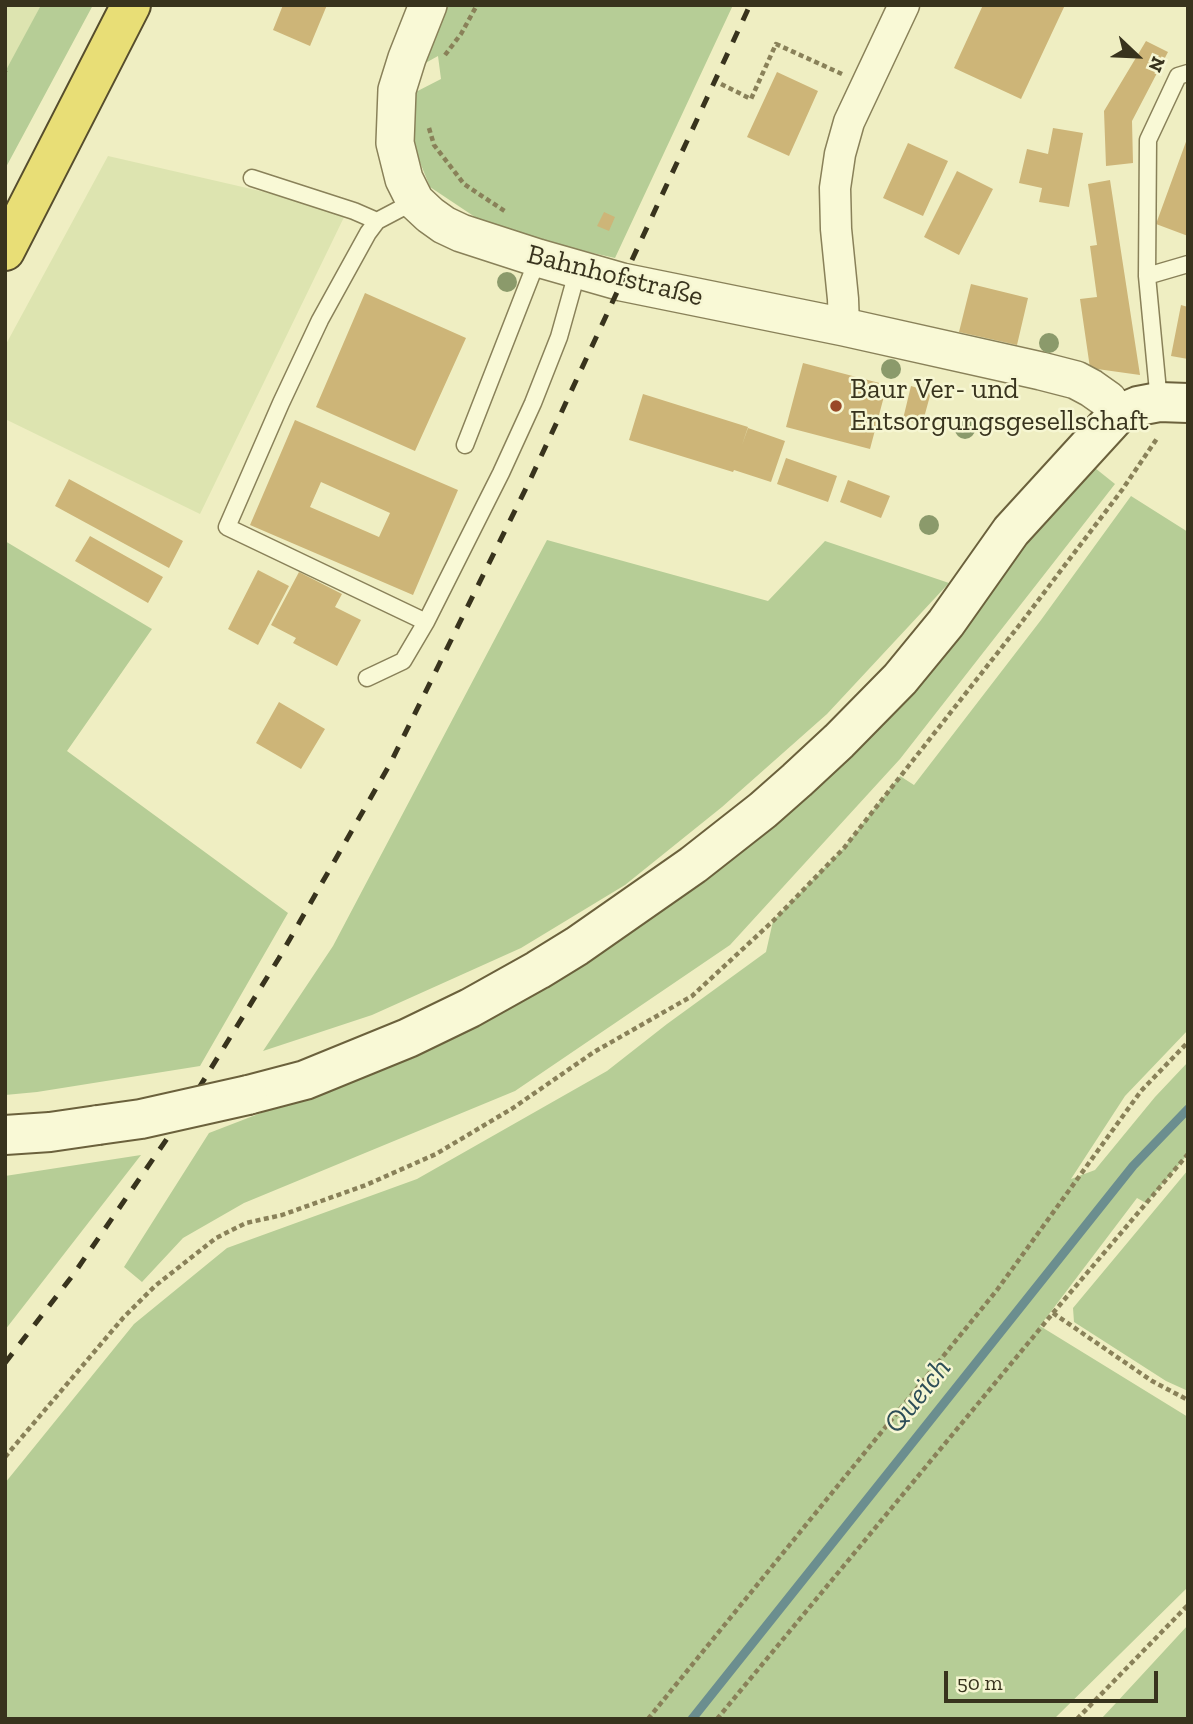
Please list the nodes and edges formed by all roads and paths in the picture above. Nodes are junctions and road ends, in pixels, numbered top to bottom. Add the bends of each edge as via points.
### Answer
1 (131, 5) edge
2 (428, 5) edge
3 (477, 5) edge
4 (904, 5) edge
5 (441, 60) dead end
6 (1188, 73) edge
7 (721, 84) dead end
8 (865, 85) junction
9 (426, 119) dead end
10 (252, 178) dead end
11 (415, 201) junction
12 (509, 214) dead end
13 (377, 221) junction
14 (5, 251) edge
15 (538, 258) junction
16 (1188, 264) edge
17 (578, 269) junction
18 (1147, 276) junction
19 (844, 327) junction
20 (1176, 402) edge
21 (1117, 415) junction
22 (464, 445) dead end
23 (426, 622) junction
24 (367, 678) dead end
25 (1188, 1042) edge
26 (5, 1135) edge
27 (1188, 1154) edge
28 (1053, 1313) junction
29 (1188, 1400) edge
30 (5, 1457) edge
31 (1188, 1605) edge
32 (648, 1719) edge
33 (717, 1719) edge
34 (1077, 1719) edge

1 - 14 highway
2 - 11 street via 397,90 395,143
3 - 5 path
4 - 8 street
6 - 18 lane via 1178,76 1148,140
7 - 8 path via 751,99 776,44
8 - 19 street via 849,122 835,188
9 - 12 path via 435,145 464,184
10 - 13 lane
11 - 13 lane
11 - 15 street, Bahnhofstraße via 461,233
13 - 23 lane via 320,320 227,527
15 - 17 street, Bahnhofstraße
15 - 22 lane
16 - 18 lane
17 - 19 street, Bahnhofstraße via 648,288
17 - 23 lane via 559,337 533,403
18 - 20 lane
19 - 21 street, Bahnhofstraße via 1076,380 1108,400
20 - 21 main road via 1138,406
20 - 30 path via 1114,501 844,848 692,996 594,1052 436,1154 366,1185 246,1223 216,1238 123,1318
21 - 26 main road, bridge via 1011,531 900,679 831,749 763,810 615,921 470,1007 305,1080 141,1119
23 - 24 lane via 403,661
25 - 32 path via 1141,1091 997,1290
27 - 28 path
28 - 29 path via 1152,1381
28 - 33 path
31 - 34 path

